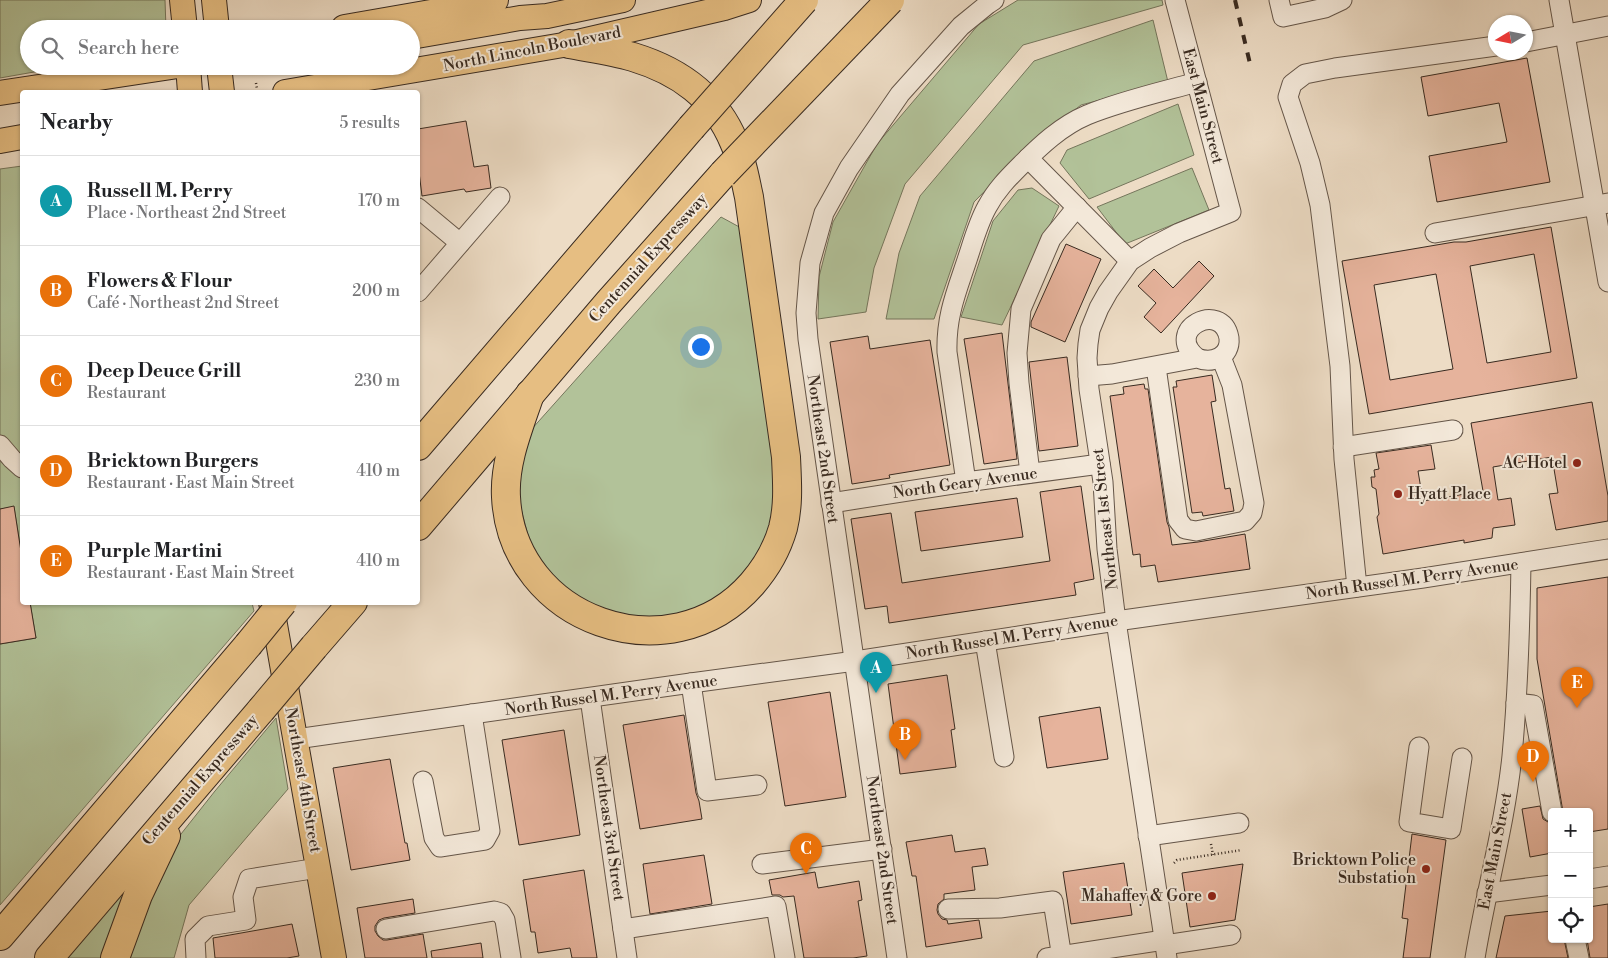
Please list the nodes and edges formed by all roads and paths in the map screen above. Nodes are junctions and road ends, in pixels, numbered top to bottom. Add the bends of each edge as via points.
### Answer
1 (182, 0) edge
2 (214, 0) edge
3 (494, 0) edge
4 (623, 0) edge
5 (749, 0) edge
6 (804, 0) edge
7 (890, 0) edge
8 (994, 0) edge
9 (1175, 0) edge
10 (1342, 0) edge
11 (1559, 0) edge
12 (1281, 8) edge
13 (184, 20) edge
14 (216, 20) edge
15 (397, 20) edge
16 (1608, 26) edge
17 (1565, 34) junction
18 (420, 35) edge
19 (1533, 41) edge
20 (569, 44) junction
21 (1488, 47) edge
22 (420, 69) edge
23 (119, 75) edge
24 (189, 75) edge
25 (221, 75) edge
26 (388, 75) edge
27 (1197, 82) junction
28 (256, 83) dead end
29 (258, 89) dead end
30 (190, 90) edge
31 (222, 90) edge
32 (300, 90) edge
33 (0, 93) edge
34 (20, 137) edge
35 (0, 141) edge
36 (1028, 158) junction
37 (500, 197) dead end
38 (1601, 204) edge
39 (1077, 207) junction
40 (420, 212) edge
41 (1231, 212) joint
42 (1435, 233) dead end
43 (460, 243) junction
44 (1130, 261) junction
45 (1608, 282) edge
46 (420, 290) edge
47 (1221, 357) junction
48 (1197, 358) junction
49 (1156, 367) junction
50 (1088, 376) junction
51 (530, 394) junction
52 (1453, 430) dead end
53 (420, 444) edge
54 (1343, 447) junction
55 (2, 453) edge
56 (1100, 464) junction
57 (20, 466) edge
58 (1030, 473) junction
59 (966, 482) junction
60 (831, 503) junction
61 (420, 524) edge
62 (1608, 549) edge
63 (1521, 563) junction
64 (1357, 586) junction
65 (272, 605) edge
66 (281, 605) edge
67 (349, 605) edge
68 (1116, 621) junction
69 (985, 641) junction
70 (855, 661) junction
71 (691, 683) junction
72 (590, 698) junction
73 (1516, 703) junction
74 (472, 714) junction
75 (296, 740) junction
76 (1419, 747) dead end
77 (1004, 757) dead end
78 (1462, 758) dead end
79 (423, 781) dead end
80 (756, 785) dead end
81 (194, 787) junction
82 (1551, 808) edge
83 (1239, 823) dead end
84 (1148, 836) junction
85 (882, 849) junction
86 (1242, 850) dead end
87 (1174, 863) dead end
88 (762, 864) dead end
89 (318, 868) junction
90 (1608, 876) edge
91 (1593, 878) edge
92 (1548, 885) edge
93 (1487, 893) junction
94 (948, 909) dead end
95 (386, 929) dead end
96 (623, 929) junction
97 (1231, 935) dead end
98 (0, 936) edge
99 (1576, 943) edge
100 (1165, 948) edge
101 (1057, 957) edge
102 (49, 958) edge
103 (115, 958) edge
104 (196, 958) edge
105 (334, 958) edge
106 (510, 958) edge
107 (627, 958) edge
108 (785, 958) edge
109 (897, 958) edge
110 (1474, 958) edge
111 (1579, 958) edge

1 - 13 main road
2 - 14 main road
3 - 15 highway
4 - 18 main road, North Lincoln Boulevard via 547,16
5 - 20 main road, North Lincoln Boulevard
6 - 53 highway, bridge
7 - 51 highway, Centennial Expressway, bridge via 723,174
8 - 60 street, Northeast 2nd Street via 961,26 900,94 849,168 824,213 810,263 806,313
9 - 27 street, East Main Street
10 - 12 street via 1325,8
11 - 17 street
16 - 17 street
17 - 19 street
17 - 38 street
20 - 22 main road, North Lincoln Boulevard
20 - 51 highway via 631,56 678,75 704,96 726,125 743,169 786,457 788,490 786,514 770,559 747,589 713,614 670,628 628,629 607,624 588,617 553,596 526,564 508,515 506,495 510,456
21 - 54 street via 1335,68 1305,74 1292,84 1288,97 1320,205 1340,366
23 - 33 main road
24 - 30 main road
25 - 31 main road
26 - 32 main road, North Lincoln Boulevard
27 - 36 street via 1087,116 1042,144
27 - 41 street, East Main Street
28 - 29 path
34 - 35 main road
36 - 39 street
36 - 59 street via 1000,187 986,208 951,308 947,352
37 - 43 street
38 - 42 street
38 - 45 street
39 - 44 street
39 - 58 street via 1051,239 1020,309 1018,383
40 - 43 street
41 - 44 street, Northeast 1st Street via 1179,233
43 - 46 street
44 - 50 street, Northeast 1st Street via 1108,292 1090,330
47 - 48 street via 1204,361
47 - 48 street via 1229,339 1226,328 1218,321 1208,319 1193,325 1187,337 1191,354
47 - 49 street via 1232,385 1254,503 1252,513 1245,521 1196,531 1185,529 1178,520
48 - 49 street
49 - 50 street
50 - 56 street, Northeast 1st Street
51 - 61 highway, Centennial Expressway
52 - 54 street
54 - 64 street
55 - 57 street
56 - 58 street, North Geary Avenue
56 - 68 street, Northeast 1st Street
58 - 59 street, North Geary Avenue
59 - 60 street, North Geary Avenue
60 - 70 street, Northeast 2nd Street
62 - 63 street, North Russel M. Perry Avenue
63 - 64 street, North Russel M. Perry Avenue
63 - 73 street, East Main Street
64 - 68 street, North Russel M. Perry Avenue
65 - 75 main road, Northeast 4th Street
66 - 98 highway, bridge
67 - 81 highway, Centennial Expressway, bridge
68 - 69 street, North Russel M. Perry Avenue
68 - 84 street, Northeast 1st Street
69 - 70 street, North Russel M. Perry Avenue
69 - 77 street
70 - 71 street, North Russel M. Perry Avenue
70 - 85 street, Northeast 2nd Street
71 - 72 street, North Russel M. Perry Avenue
71 - 80 street via 707,791
72 - 74 street, North Russel M. Perry Avenue
72 - 96 street, Northeast 3rd Street
73 - 82 street via 1533,705
73 - 93 street, East Main Street via 1501,830
74 - 75 street, North Russel M. Perry Avenue
74 - 79 street via 490,831 485,840 440,847 434,838
75 - 89 main road, Northeast 4th Street
76 - 78 street via 1409,822 1450,829
81 - 102 highway, Centennial Expressway
81 - 103 highway via 138,895
83 - 84 street
84 - 100 street, Northeast 1st Street
85 - 88 street
85 - 109 street, Northeast 2nd Street
86 - 87 path
89 - 104 street via 249,879 243,897 246,920 208,926 195,939
89 - 105 main road, Northeast 4th Street
90 - 91 street
92 - 93 street
93 - 110 street, East Main Street
94 - 101 street via 1000,908 1053,901
95 - 106 street via 494,911 501,913 505,920
96 - 107 street, Northeast 3rd Street
96 - 108 street via 776,906
97 - 100 street
99 - 111 street
100 - 101 street

